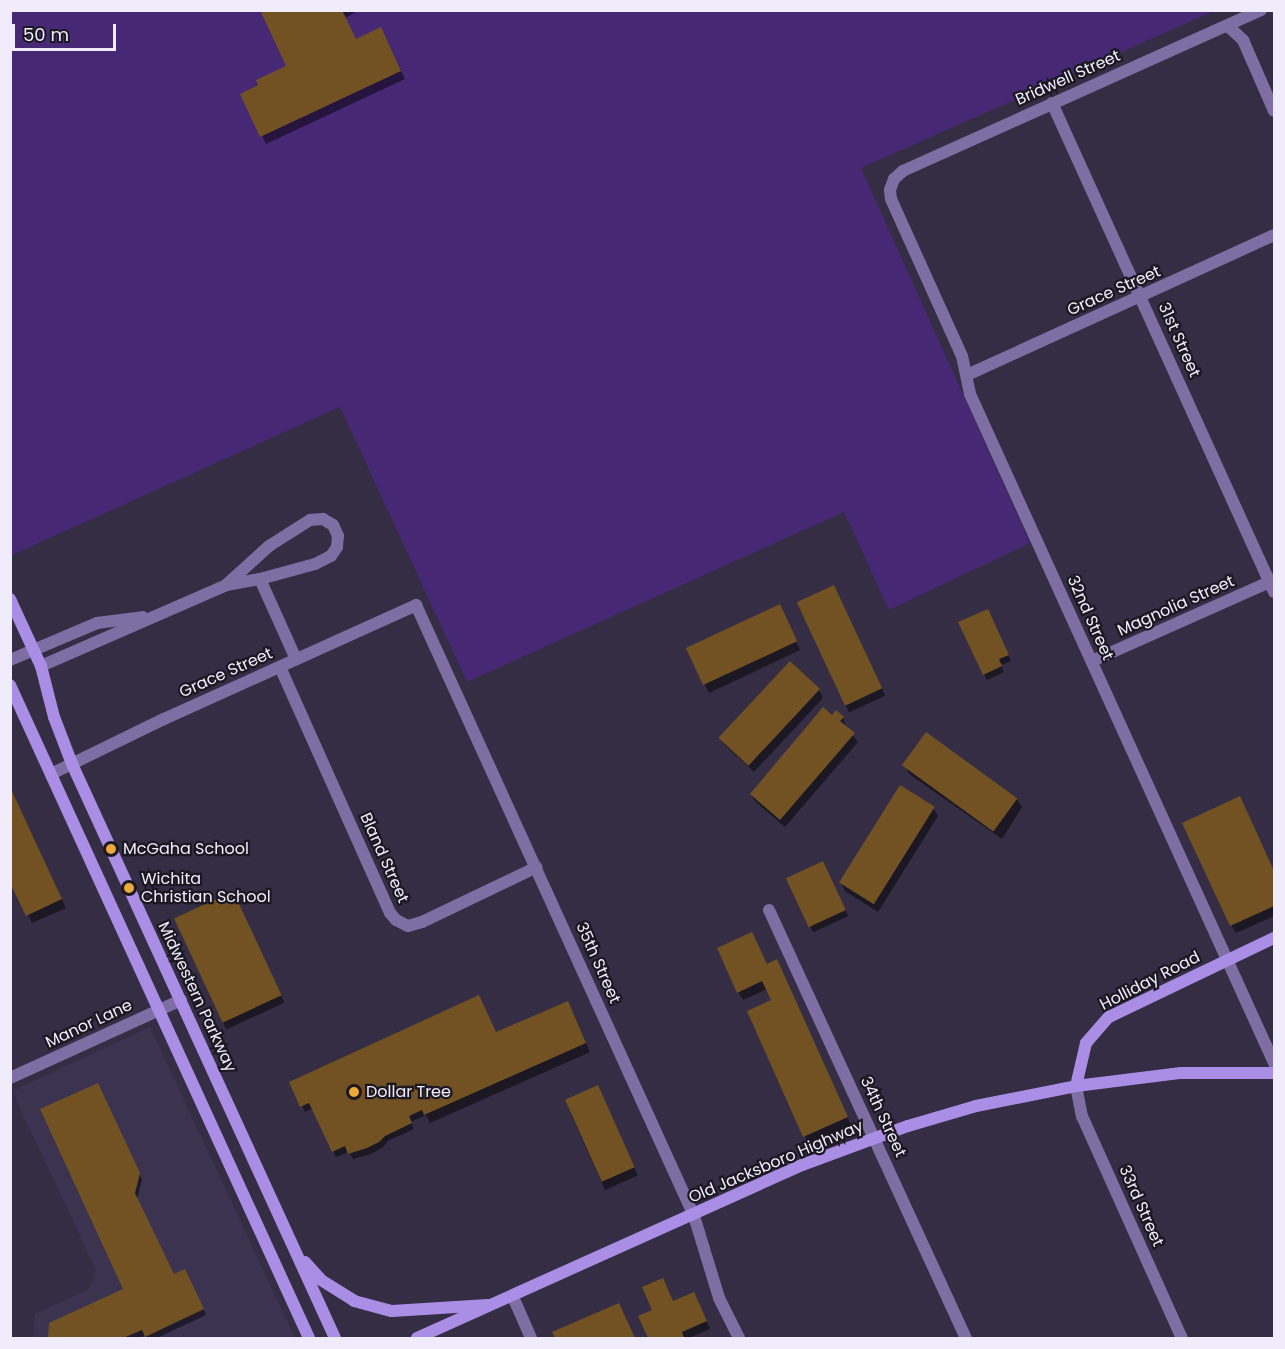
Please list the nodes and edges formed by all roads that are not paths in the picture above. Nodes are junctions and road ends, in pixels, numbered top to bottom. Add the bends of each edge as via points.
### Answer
1 (1261, 10) edge
2 (1228, 26) junction
3 (1052, 102) junction
4 (1275, 111) edge
5 (893, 183) joint
6 (1275, 235) edge
7 (1141, 297) junction
8 (967, 375) junction
9 (260, 579) junction
10 (226, 585) junction
11 (1273, 585) edge
12 (10, 599) edge
13 (416, 605) joint
14 (153, 616) junction
15 (33, 648) junction
16 (296, 659) junction
17 (10, 660) edge
18 (1092, 661) junction
19 (41, 666) junction
20 (280, 667) junction
21 (10, 685) edge
22 (72, 764) junction
23 (51, 774) junction
24 (537, 867) junction
25 (770, 910) dead end
26 (1275, 938) edge
27 (1228, 961) junction
28 (181, 1000) junction
29 (159, 1010) junction
30 (1275, 1063) edge
31 (1275, 1073) edge
32 (10, 1078) edge
33 (1076, 1086) junction
34 (874, 1137) junction
35 (694, 1216) junction
36 (295, 1250) junction
37 (513, 1297) junction
38 (498, 1304) junction
39 (309, 1338) edge
40 (335, 1338) edge
41 (417, 1338) edge
42 (531, 1338) edge
43 (739, 1338) edge
44 (966, 1338) edge
45 (1182, 1338) edge

1 - 2 street, Bridwell Street
2 - 3 street, Bridwell Street
2 - 4 street via 1243,40
3 - 5 street, Bridwell Street via 903,171
3 - 7 street, 31st Street
5 - 8 street, 32nd Street via 891,199 956,341
6 - 7 street, Grace Street
7 - 8 street, Grace Street
7 - 11 street, 31st Street
8 - 18 street, 32nd Street via 970,394
9 - 10 street
9 - 10 street via 331,556 337,548 338,536 333,525 323,519 310,520 269,546
9 - 16 street
10 - 14 street
11 - 18 street, Magnolia Street
12 - 15 main road, Midwestern Parkway
13 - 16 street, Grace Street
13 - 24 street, 35th Street
14 - 15 street via 97,623
14 - 19 street
15 - 17 street
15 - 19 main road, Midwestern Parkway
16 - 20 street, Grace Street
18 - 27 street, 32nd Street
19 - 22 main road, Midwestern Parkway
20 - 22 street, Grace Street
20 - 24 street, Bland Street via 396,920 408,926 422,922
21 - 23 main road
22 - 23 street, Grace Street
22 - 28 main road, Midwestern Parkway
23 - 29 main road
24 - 35 street, 35th Street
25 - 34 street, 34th Street
26 - 27 main road, Holliday Road
27 - 30 street, 32nd Street
27 - 33 main road, Holliday Road via 1109,1017 1086,1043
28 - 29 street, Manor Lane
28 - 36 main road, Midwestern Parkway
29 - 32 street, Manor Lane
29 - 39 main road
31 - 33 main road, Old Jacksboro Highway via 1180,1073
33 - 34 main road, Old Jacksboro Highway via 976,1106
33 - 45 street, 33rd Street via 1082,1116
34 - 35 main road, Old Jacksboro Highway via 802,1165
34 - 44 street, 34th Street
35 - 37 main road, Old Jacksboro Highway
35 - 43 street, 35th Street via 719,1299
36 - 38 main road via 321,1280 354,1301 392,1311
36 - 40 main road, Midwestern Parkway
37 - 38 main road, Old Jacksboro Highway
37 - 42 street
38 - 41 main road, Old Jacksboro Highway

